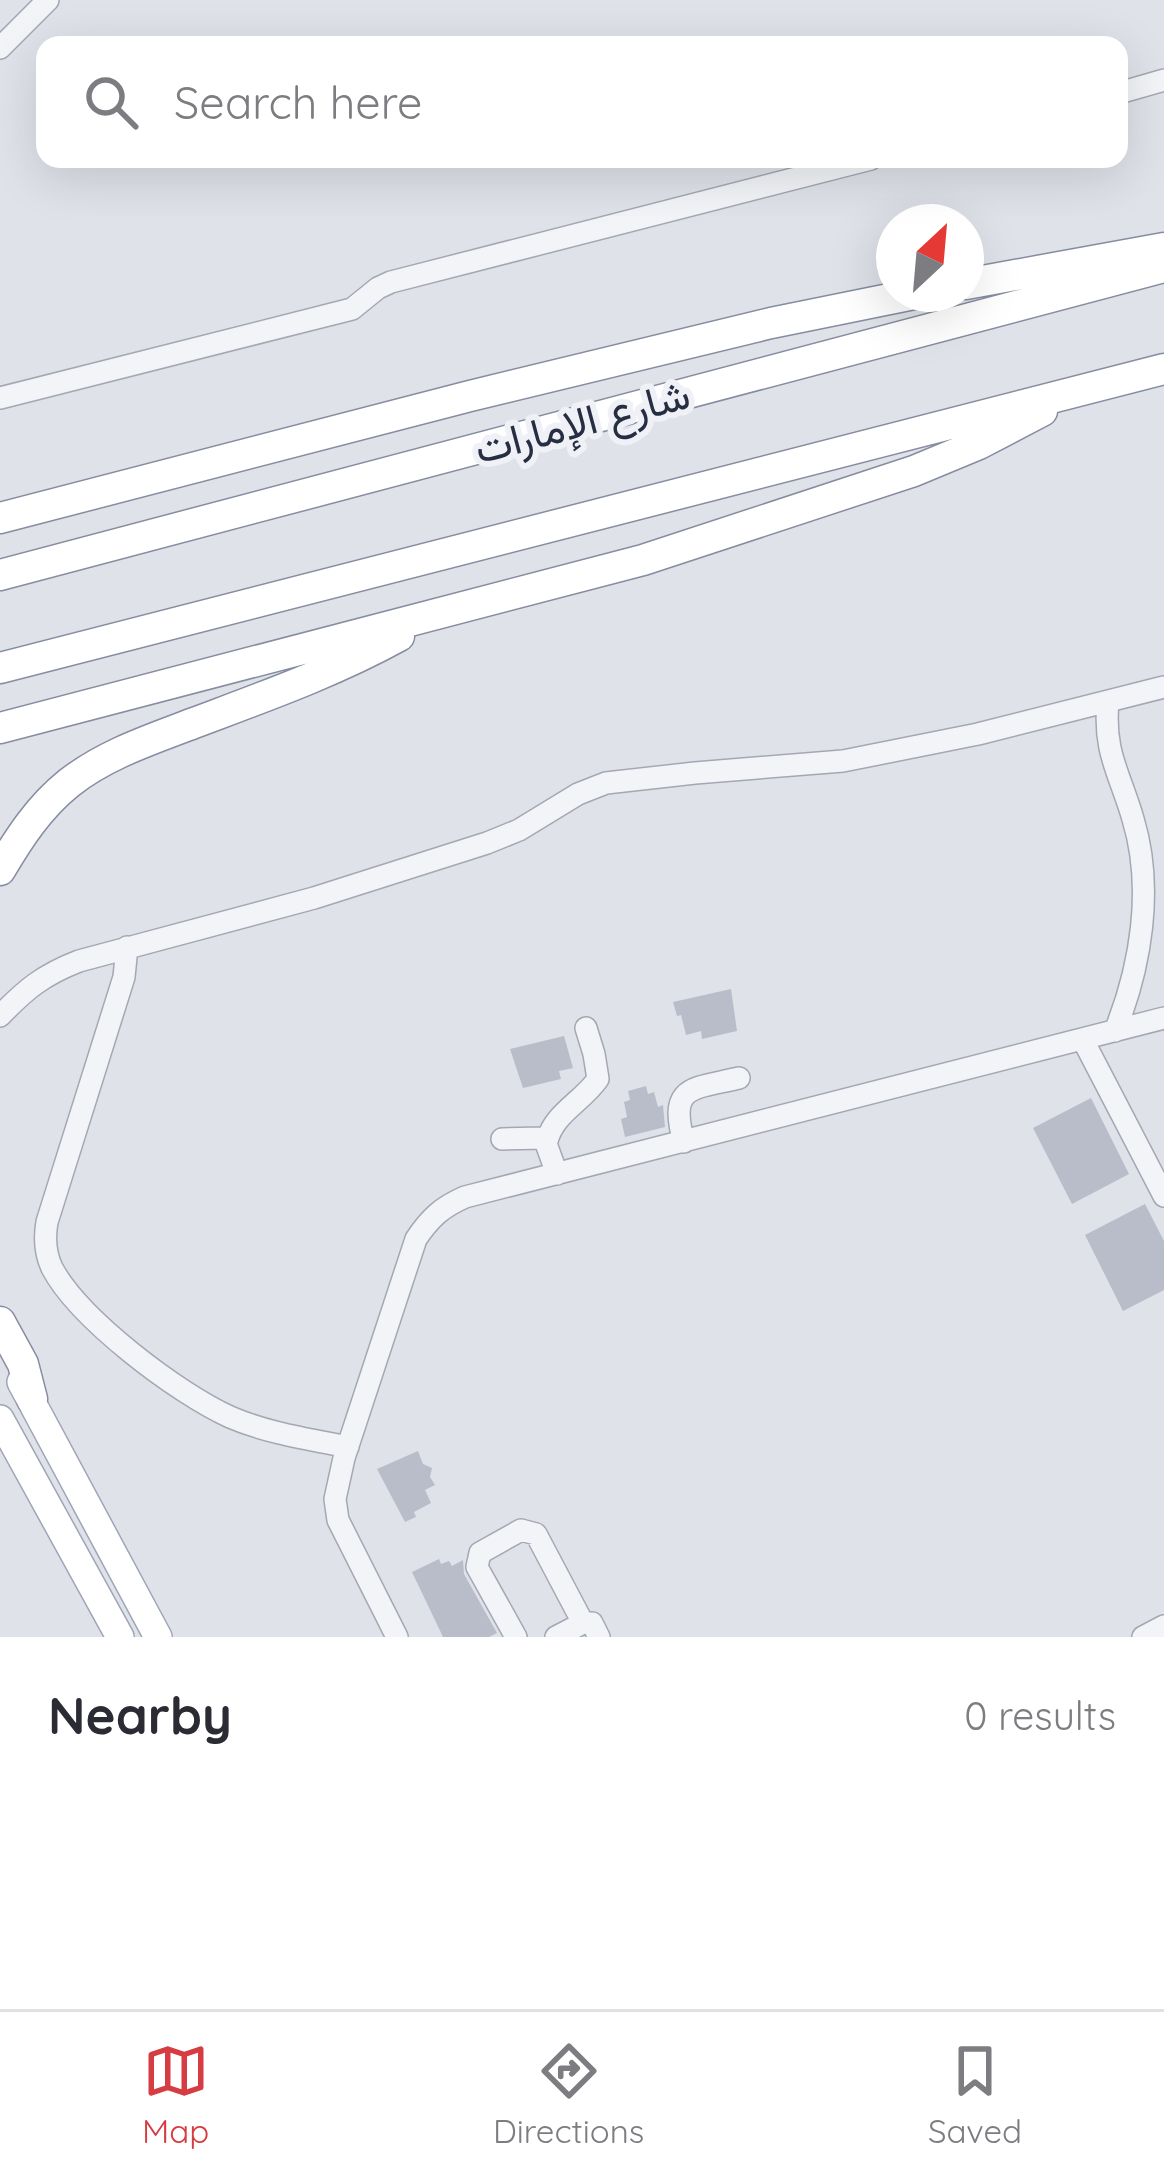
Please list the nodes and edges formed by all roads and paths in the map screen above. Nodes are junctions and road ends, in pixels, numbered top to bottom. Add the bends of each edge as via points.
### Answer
1 (42, 2) edge
2 (0, 48) edge
3 (1164, 80) edge
4 (1128, 90) edge
5 (837, 168) edge
6 (1164, 248) edge
7 (1164, 267) edge
8 (984, 281) edge
9 (876, 301) edge
10 (1164, 369) edge
11 (1071, 392) junction
12 (0, 398) edge
13 (0, 518) edge
14 (0, 575) edge
15 (435, 613) junction
16 (0, 668) edge
17 (1164, 687) edge
18 (1108, 702) junction
19 (0, 728) edge
20 (0, 870) edge
21 (127, 947) junction
22 (0, 1016) edge
23 (1164, 1018) edge
24 (586, 1028) dead end
25 (1115, 1031) junction
26 (1083, 1040) junction
27 (739, 1078) dead end
28 (502, 1139) dead end
29 (547, 1141) junction
30 (684, 1142) junction
31 (556, 1174) junction
32 (1164, 1196) edge
33 (0, 1322) edge
34 (0, 1351) edge
35 (32, 1399) junction
36 (0, 1419) edge
37 (348, 1447) junction
38 (1164, 1626) edge
39 (591, 1630) edge
40 (120, 1637) edge
41 (158, 1637) edge
42 (398, 1637) edge
43 (516, 1637) edge
44 (556, 1637) edge
45 (1143, 1637) edge

1 - 2 street
3 - 4 street
5 - 12 street via 391,282 352,309
6 - 8 highway
7 - 14 highway, شارع الإمارات
9 - 13 highway
10 - 11 highway
11 - 15 highway via 1011,429 914,471 644,560
11 - 16 highway
15 - 19 highway
15 - 20 highway via 367,652 96,764 41,810
17 - 18 street
18 - 21 street via 843,761 606,783 487,843
18 - 25 street via 1108,750 1134,823 1143,899 1136,969
21 - 22 street via 43,976
21 - 37 street via 47,1222 50,1262 113,1336 201,1401 254,1426
23 - 25 street
24 - 29 street via 598,1079 554,1121
25 - 26 street
26 - 30 street
26 - 32 street
27 - 30 street via 682,1097
28 - 29 street
29 - 31 street
30 - 31 street
31 - 37 street via 465,1197 428,1220
33 - 35 highway
34 - 35 main road
35 - 41 main road
36 - 40 main road
37 - 42 street via 334,1499 338,1520
38 - 45 street
39 - 43 street via 536,1534 521,1530 480,1552 477,1567
39 - 44 street

